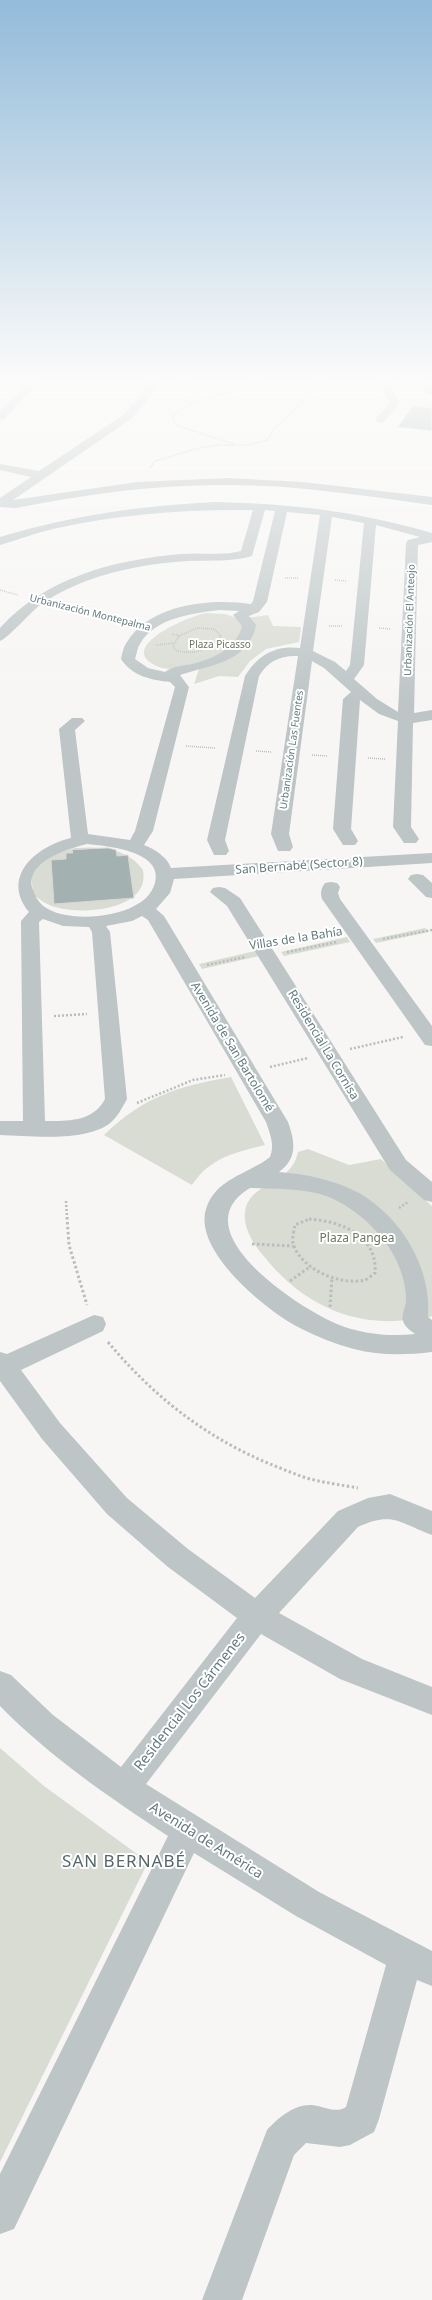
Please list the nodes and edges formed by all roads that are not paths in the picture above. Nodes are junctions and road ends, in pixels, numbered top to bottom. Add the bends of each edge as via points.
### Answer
1 (19, 489) edge
2 (104, 489) edge
3 (271, 489) edge
4 (329, 489) edge
5 (432, 501) edge
6 (0, 502) edge
7 (264, 508) junction
8 (282, 508) junction
9 (326, 513) junction
10 (370, 520) junction
11 (432, 537) edge
12 (0, 542) edge
13 (254, 609) junction
14 (0, 637) edge
15 (307, 653) junction
16 (168, 677) junction
17 (344, 678) junction
18 (361, 692) junction
19 (432, 715) edge
20 (406, 718) junction
21 (76, 720) dead end
22 (410, 839) dead end
23 (80, 840) junction
24 (349, 841) dead end
25 (135, 846) junction
26 (284, 847) dead end
27 (220, 851) dead end
28 (432, 858) edge
29 (27, 860) junction
30 (11, 871) dead end
31 (166, 874) junction
32 (417, 879) dead end
33 (331, 887) dead end
34 (219, 892) dead end
35 (432, 893) edge
36 (141, 909) junction
37 (39, 913) junction
38 (95, 922) junction
39 (432, 1040) edge
40 (0, 1128) edge
41 (34, 1128) junction
42 (246, 1180) junction
43 (432, 1194) edge
44 (94, 1324) road end
45 (432, 1334) edge
46 (432, 1342) edge
47 (1, 1366) edge
48 (432, 1523) edge
49 (257, 1616) junction
50 (0, 1685) edge
51 (432, 1701) edge
52 (123, 1789) junction
53 (188, 1830) junction
54 (419, 1963) edge
55 (0, 2214) edge
56 (222, 2300) edge

1 - 6 street
2 - 6 street via 16,504
3 - 7 street
4 - 5 street
7 - 8 street
7 - 12 street via 190,506 117,513 51,526
7 - 14 street via 250,551 243,555 179,558 128,566 76,581 23,612
8 - 9 street
8 - 13 street via 260,602
9 - 10 street
9 - 15 street
10 - 11 street
10 - 17 street via 357,665 352,674
11 - 20 street, Urbanización El Anteojo via 412,543
13 - 16 street via 240,615 249,625 249,633 234,650 208,664 173,671
13 - 16 street via 233,605 204,607 171,616 149,628 130,647 128,659 132,667 140,671
15 - 17 street via 319,657
15 - 26 street, Urbanización Las Fuentes via 280,834
15 - 27 street via 276,654 262,662 252,676 216,840
16 - 25 street via 179,681 182,687 144,831
17 - 18 street
18 - 20 street via 383,711
18 - 24 street via 351,699 342,829
19 - 20 street
20 - 22 street via 402,827
21 - 23 street via 67,729
23 - 25 street via 115,840
23 - 29 street via 47,848
25 - 31 street via 157,859
28 - 31 street, San Bernabé (Sector 8)
29 - 30 street
29 - 37 street via 16,876 15,895
31 - 36 street via 163,890 157,898
32 - 35 street
33 - 39 street via 331,899
34 - 43 street, Residencial La Cornisa via 234,902 267,952 398,1166
36 - 38 street via 124,916
36 - 42 street, Avenida de San Bartolomé via 155,916 277,1122 282,1137 283,1152 280,1159 274,1166
37 - 38 street via 65,920
37 - 41 street via 30,922
38 - 41 street via 100,932 116,1099 110,1111 86,1126
40 - 41 street
42 - 45 street via 283,1179 334,1190 374,1211 394,1227 414,1247 426,1270 430,1298 425,1310 415,1320
42 - 46 street, Avenida de San Bartolomé via 231,1189 222,1200 217,1228 222,1243 253,1281 277,1303 310,1323 378,1344 413,1346
44 - 47 street
47 - 49 street via 51,1431 117,1506 178,1558
48 - 49 street, Residencial Los Cármenes via 390,1506 368,1510 348,1519
49 - 51 street via 351,1670
49 - 52 street, Residencial Los Cármenes
50 - 52 street, Avenida de América via 20,1706
52 - 53 street, Avenida de América
53 - 54 street, Avenida de América via 238,1863
53 - 55 street
54 - 56 street via 361,2119 347,2129 338,2130 318,2123 307,2124 287,2134 280,2144

